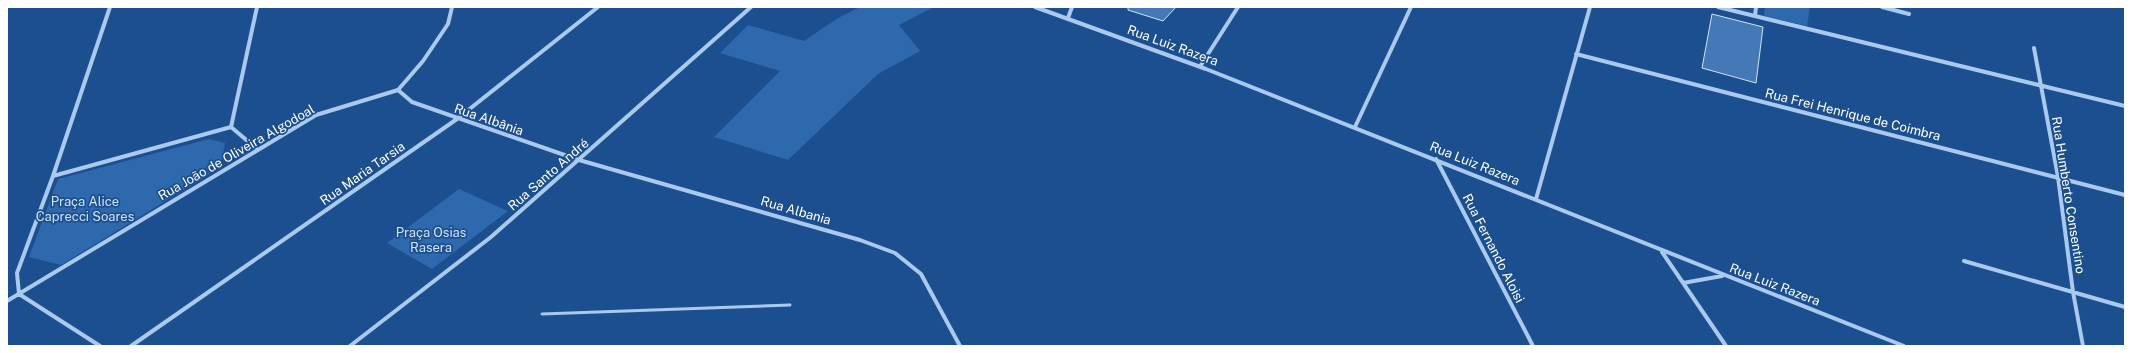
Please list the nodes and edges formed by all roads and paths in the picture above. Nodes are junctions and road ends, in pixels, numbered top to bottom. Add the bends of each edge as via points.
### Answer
1 (110, 7) edge
2 (257, 7) edge
3 (452, 7) edge
4 (598, 7) edge
5 (751, 7) edge
6 (1035, 7) edge
7 (1072, 7) edge
8 (1238, 7) edge
9 (1411, 7) edge
10 (1590, 7) edge
11 (1718, 7) edge
12 (1756, 7) edge
13 (1882, 7) edge
14 (1909, 14) dead end
15 (1755, 16) junction
16 (1068, 18) junction
17 (2034, 48) dead end
18 (1576, 54) junction
19 (1200, 66) junction
20 (2040, 86) junction
21 (398, 90) junction
22 (2125, 106) edge
23 (456, 119) junction
24 (231, 127) junction
25 (1355, 127) junction
26 (256, 149) junction
27 (1436, 159) junction
28 (579, 160) junction
29 (53, 176) junction
30 (2058, 177) junction
31 (2125, 195) edge
32 (1536, 199) junction
33 (1662, 252) junction
34 (1964, 261) dead end
35 (1722, 276) junction
36 (1683, 283) junction
37 (2073, 292) junction
38 (19, 294) junction
39 (7, 301) edge
40 (790, 305) dead end
41 (2125, 307) edge
42 (542, 314) dead end
43 (100, 346) edge
44 (131, 346) edge
45 (350, 346) edge
46 (960, 346) edge
47 (1533, 346) edge
48 (1726, 346) edge
49 (1904, 346) edge
50 (2083, 346) edge

1 - 29 street
2 - 24 street
3 - 21 street via 448,24 423,61
4 - 23 street, Rua Maria Tarsia
5 - 28 street, Rua Santo André
6 - 16 street, Rua Luiz Razera
7 - 16 street
8 - 19 street
9 - 25 street
10 - 18 street
11 - 15 street
12 - 15 street
13 - 14 street
15 - 20 street
16 - 19 street, Rua Luiz Razera
17 - 20 street, Rua Humberto Consentino
18 - 30 street, Rua Frei Henrique de Coimbra
18 - 32 street
19 - 25 street, Rua Luiz Razera
20 - 22 street
20 - 30 street, Rua Humberto Consentino
21 - 23 street, Rua Albânia via 412,102
21 - 26 street, Rua João de Oliveira Algodoal via 316,115
23 - 28 street, Rua Albânia
23 - 44 street, Rua Maria Tarsia
24 - 26 street
24 - 29 street
25 - 27 street, Rua Luiz Razera
26 - 38 street, Rua João de Oliveira Algodoal
27 - 32 street, Rua Luiz Razera
27 - 47 street, Rua Fernando Aloisi
28 - 45 street, Rua Santo André via 491,237
28 - 46 street, Rua Albania via 860,240 895,253 921,274
29 - 38 street via 17,272
30 - 31 street, Rua Frei Henrique de Coimbra
30 - 37 street, Rua Humberto Consentino
32 - 33 street, Rua Luiz Razera
33 - 35 street, Rua Luiz Razera
33 - 36 street
34 - 37 street
35 - 36 street
35 - 49 street, Rua Luiz Razera
36 - 48 street
37 - 41 street
37 - 50 street, Rua Humberto Consentino
38 - 39 street, Rua João de Oliveira Algodoal
38 - 43 street
40 - 42 lane

